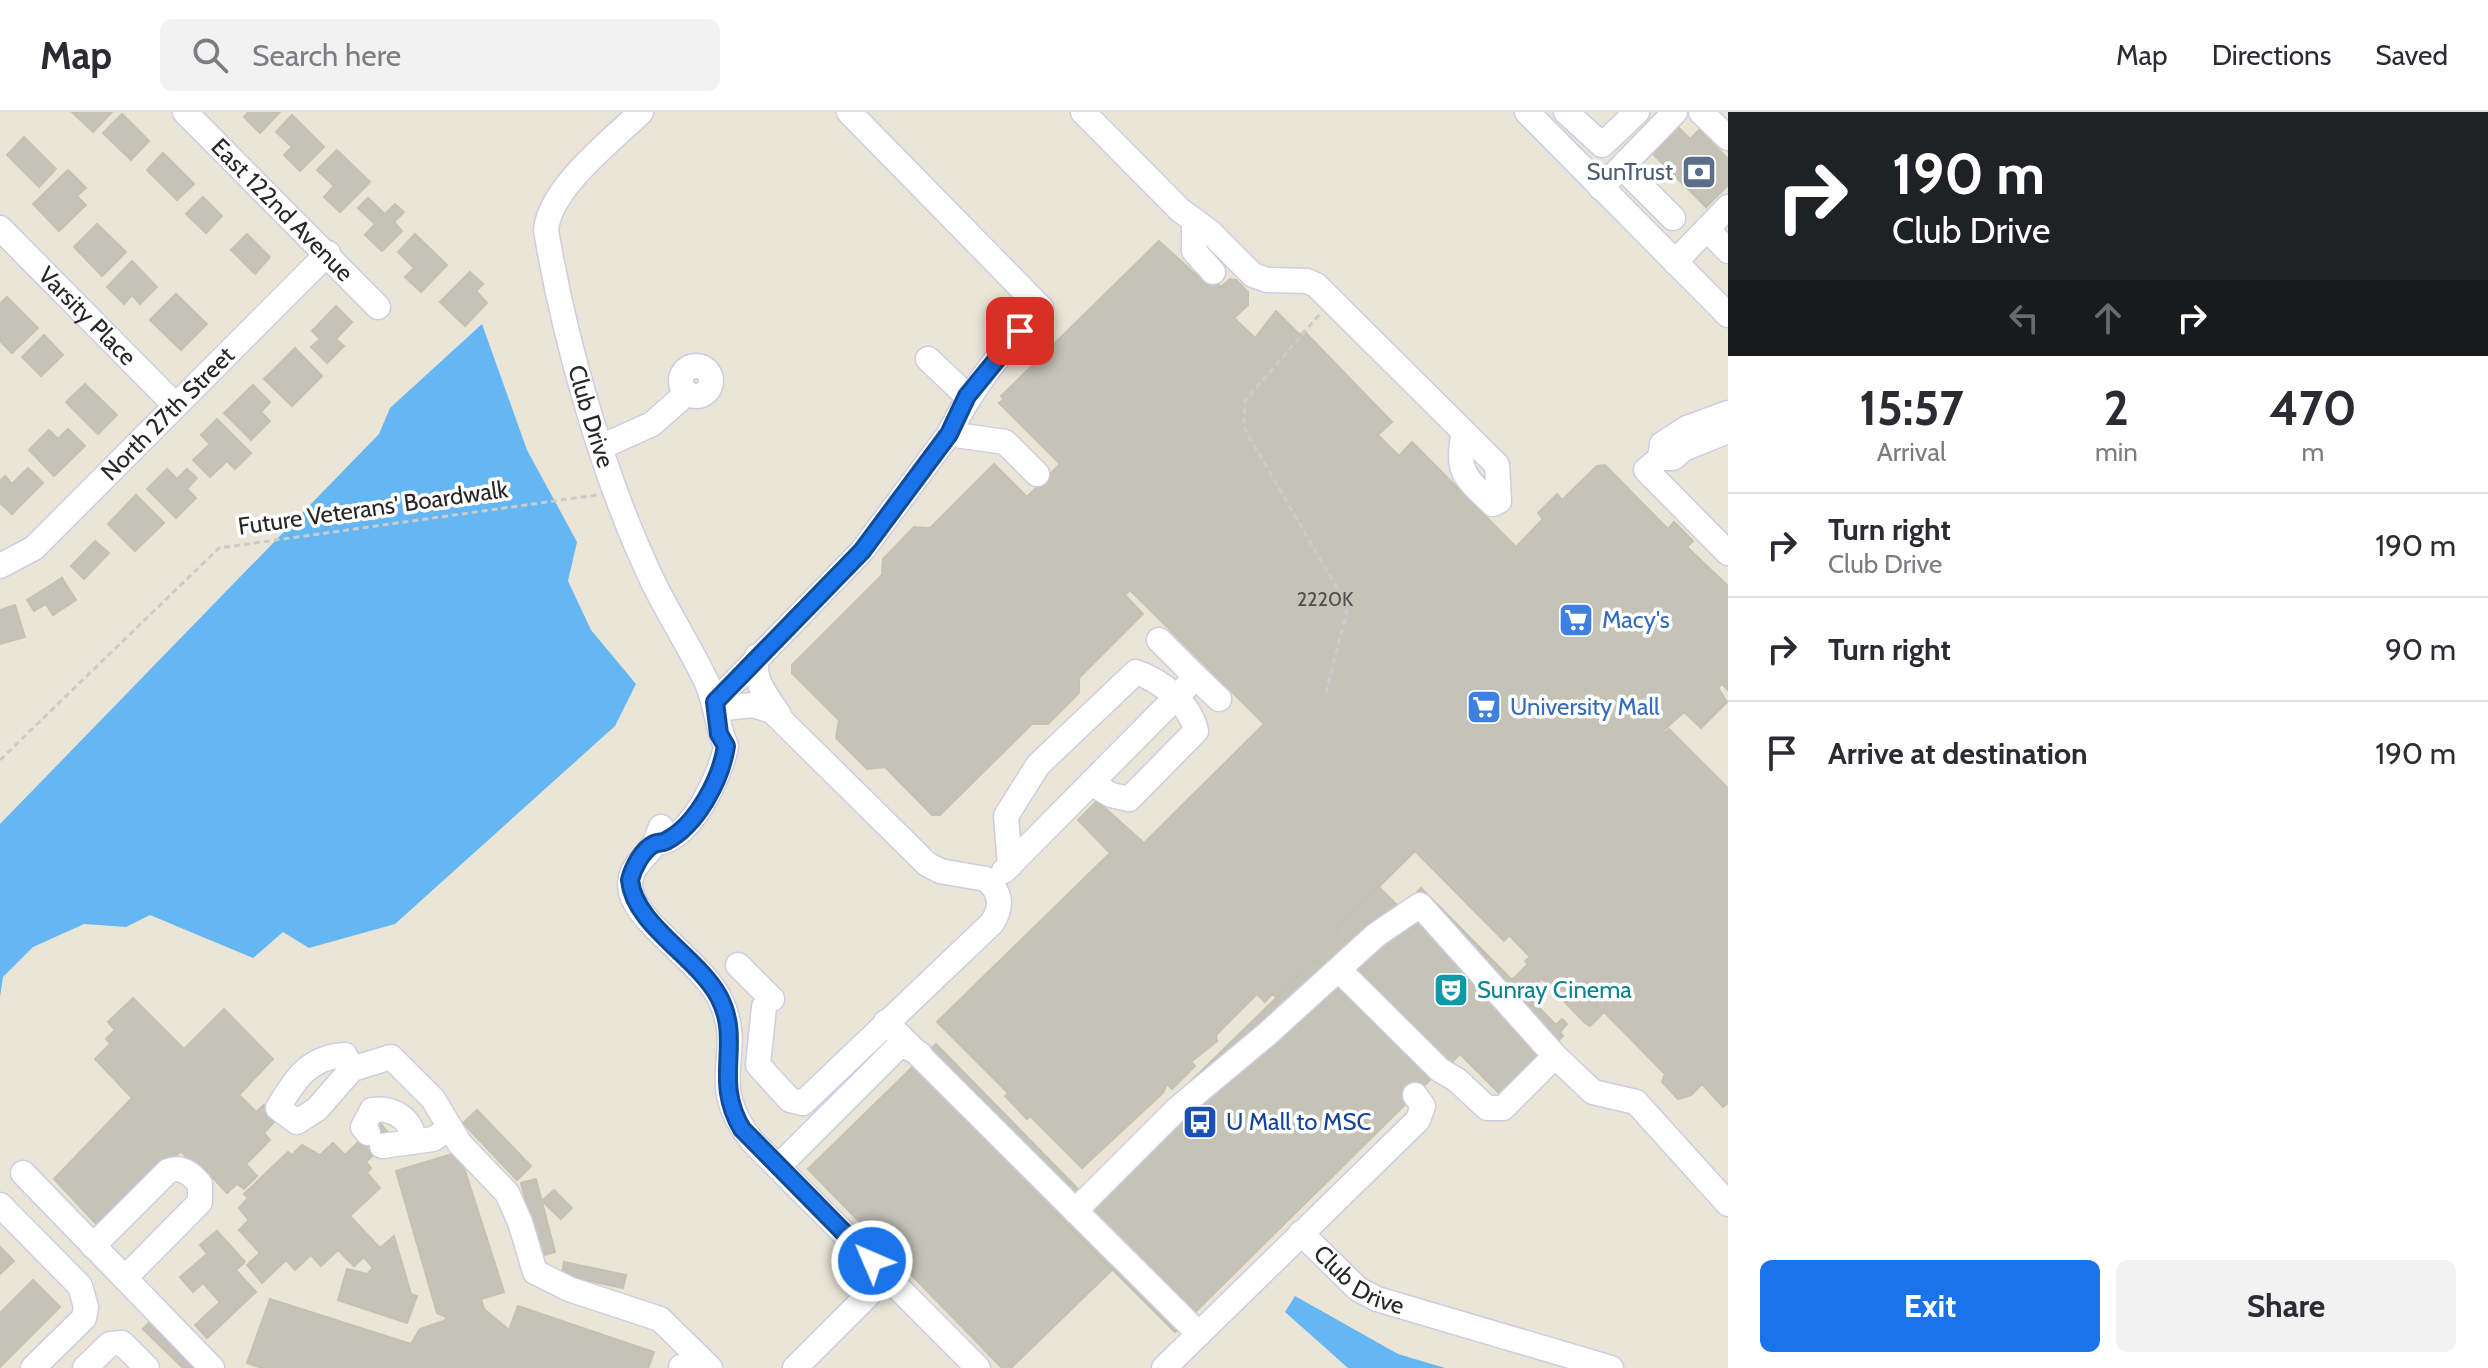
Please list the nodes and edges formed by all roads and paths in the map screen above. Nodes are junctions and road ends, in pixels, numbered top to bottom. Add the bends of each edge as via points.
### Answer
1 (185, 112) edge
2 (849, 112) edge
3 (1083, 112) edge
4 (1527, 112) edge
5 (1566, 112) edge
6 (1637, 112) edge
7 (1675, 112) edge
8 (1701, 112) edge
9 (633, 115) edge
10 (1728, 138) edge
11 (1622, 167) junction
12 (1601, 188) junction
13 (1728, 207) edge
14 (1673, 218) dead end
15 (1194, 220) junction
16 (0, 228) edge
17 (1707, 229) junction
18 (1728, 251) edge
19 (328, 253) junction
20 (1675, 262) junction
21 (1213, 272) dead end
22 (1332, 300) junction
23 (378, 307) dead end
24 (1728, 315) edge
25 (928, 359) dead end
26 (687, 393) dead end
27 (967, 396) junction
28 (175, 405) junction
29 (1728, 413) edge
30 (1728, 431) edge
31 (1464, 432) dead end
32 (949, 434) junction
33 (601, 447) junction
34 (1660, 458) junction
35 (1037, 474) dead end
36 (597, 495) dead end
37 (1728, 553) edge
38 (0, 566) edge
39 (1159, 640) dead end
40 (757, 656) junction
41 (1196, 677) junction
42 (1326, 692) dead end
43 (1176, 699) junction
44 (1219, 699) dead end
45 (716, 706) junction
46 (781, 717) junction
47 (0, 760) edge
48 (1091, 783) junction
49 (1010, 865) junction
50 (992, 884) junction
51 (738, 965) dead end
52 (1339, 970) dead end
53 (886, 1022) junction
54 (924, 1056) dead end
55 (1555, 1056) junction
56 (352, 1069) dead end
57 (1415, 1095) dead end
58 (450, 1128) junction
59 (414, 1142) junction
60 (778, 1167) junction
61 (23, 1173) dead end
62 (1728, 1204) edge
63 (0, 1205) edge
64 (1075, 1211) dead end
65 (1301, 1233) junction
66 (93, 1246) junction
67 (887, 1276) junction
68 (125, 1278) junction
69 (1199, 1334) junction
70 (690, 1365) edge
71 (33, 1368) edge
72 (85, 1368) edge
73 (147, 1368) edge
74 (212, 1368) edge
75 (795, 1368) edge
76 (978, 1368) edge
77 (1164, 1368) edge
78 (1611, 1368) edge

1 - 19 street, East 122nd Avenue
2 - 27 street via 1041,308
3 - 15 street
4 - 12 street
5 - 6 street via 1602,145
7 - 11 street
8 - 10 street
9 - 33 street, Club Drive via 560,194 548,216 549,243
11 - 12 street
11 - 14 street
12 - 20 street
13 - 17 street
15 - 21 street via 1194,251
15 - 22 street via 1258,277 1307,281
16 - 28 street, Varsity Place
17 - 18 street
17 - 20 street
19 - 23 street, East 122nd Avenue
19 - 28 street, North 27th Street
20 - 24 street
22 - 31 street
22 - 42 path via 1245,401 1244,428 1348,607
25 - 27 street
26 - 33 street via 652,424
27 - 32 street
28 - 38 street, North 27th Street via 34,548
29 - 34 street via 1673,436 1662,444
30 - 34 street via 1673,458
32 - 35 street via 1005,442
32 - 40 street via 862,551
33 - 45 street, Club Drive via 648,573
34 - 37 street via 1646,470
36 - 47 path, Future Veterans' Boardwalk via 219,548
39 - 41 street
40 - 45 street
40 - 46 street via 754,669 760,686
41 - 43 street
41 - 44 street
43 - 48 street
43 - 48 street via 1192,715 1196,731 1129,799
43 - 49 street via 1154,679 1136,672 1060,740 1006,816
45 - 46 street via 753,705
45 - 60 street, Club Drive via 726,746 713,789 670,839 656,843 632,871 631,892 720,1000 729,1028 729,1102 742,1129
46 - 50 street via 927,864
48 - 49 street
49 - 50 street
50 - 53 street via 999,905 992,923
51 - 53 street via 768,1003 758,1065 798,1104
52 - 55 street via 1440,1070 1492,1110 1503,1108
53 - 69 street
54 - 60 street via 898,1047
55 - 62 street via 1593,1092 1636,1102
55 - 64 street via 1420,905 1376,935 1176,1110
56 - 58 street via 391,1057 433,1099
57 - 65 street via 1423,1106 1418,1120
58 - 59 street via 440,1137
58 - 70 street via 507,1193 535,1272 660,1319
59 - 59 street via 375,1140 363,1127 372,1110 386,1108 402,1116
60 - 67 street, Club Drive
61 - 66 street
63 - 71 street via 80,1286 86,1307 84,1318
65 - 69 street, Club Drive
65 - 78 street, Club Drive via 1350,1282 1377,1299
66 - 68 street
66 - 68 street via 168,1171 181,1169 192,1175 200,1184 200,1202
67 - 75 street
67 - 76 street, Club Drive
68 - 74 street
69 - 77 street, Club Drive
72 - 73 street via 110,1344 122,1343

